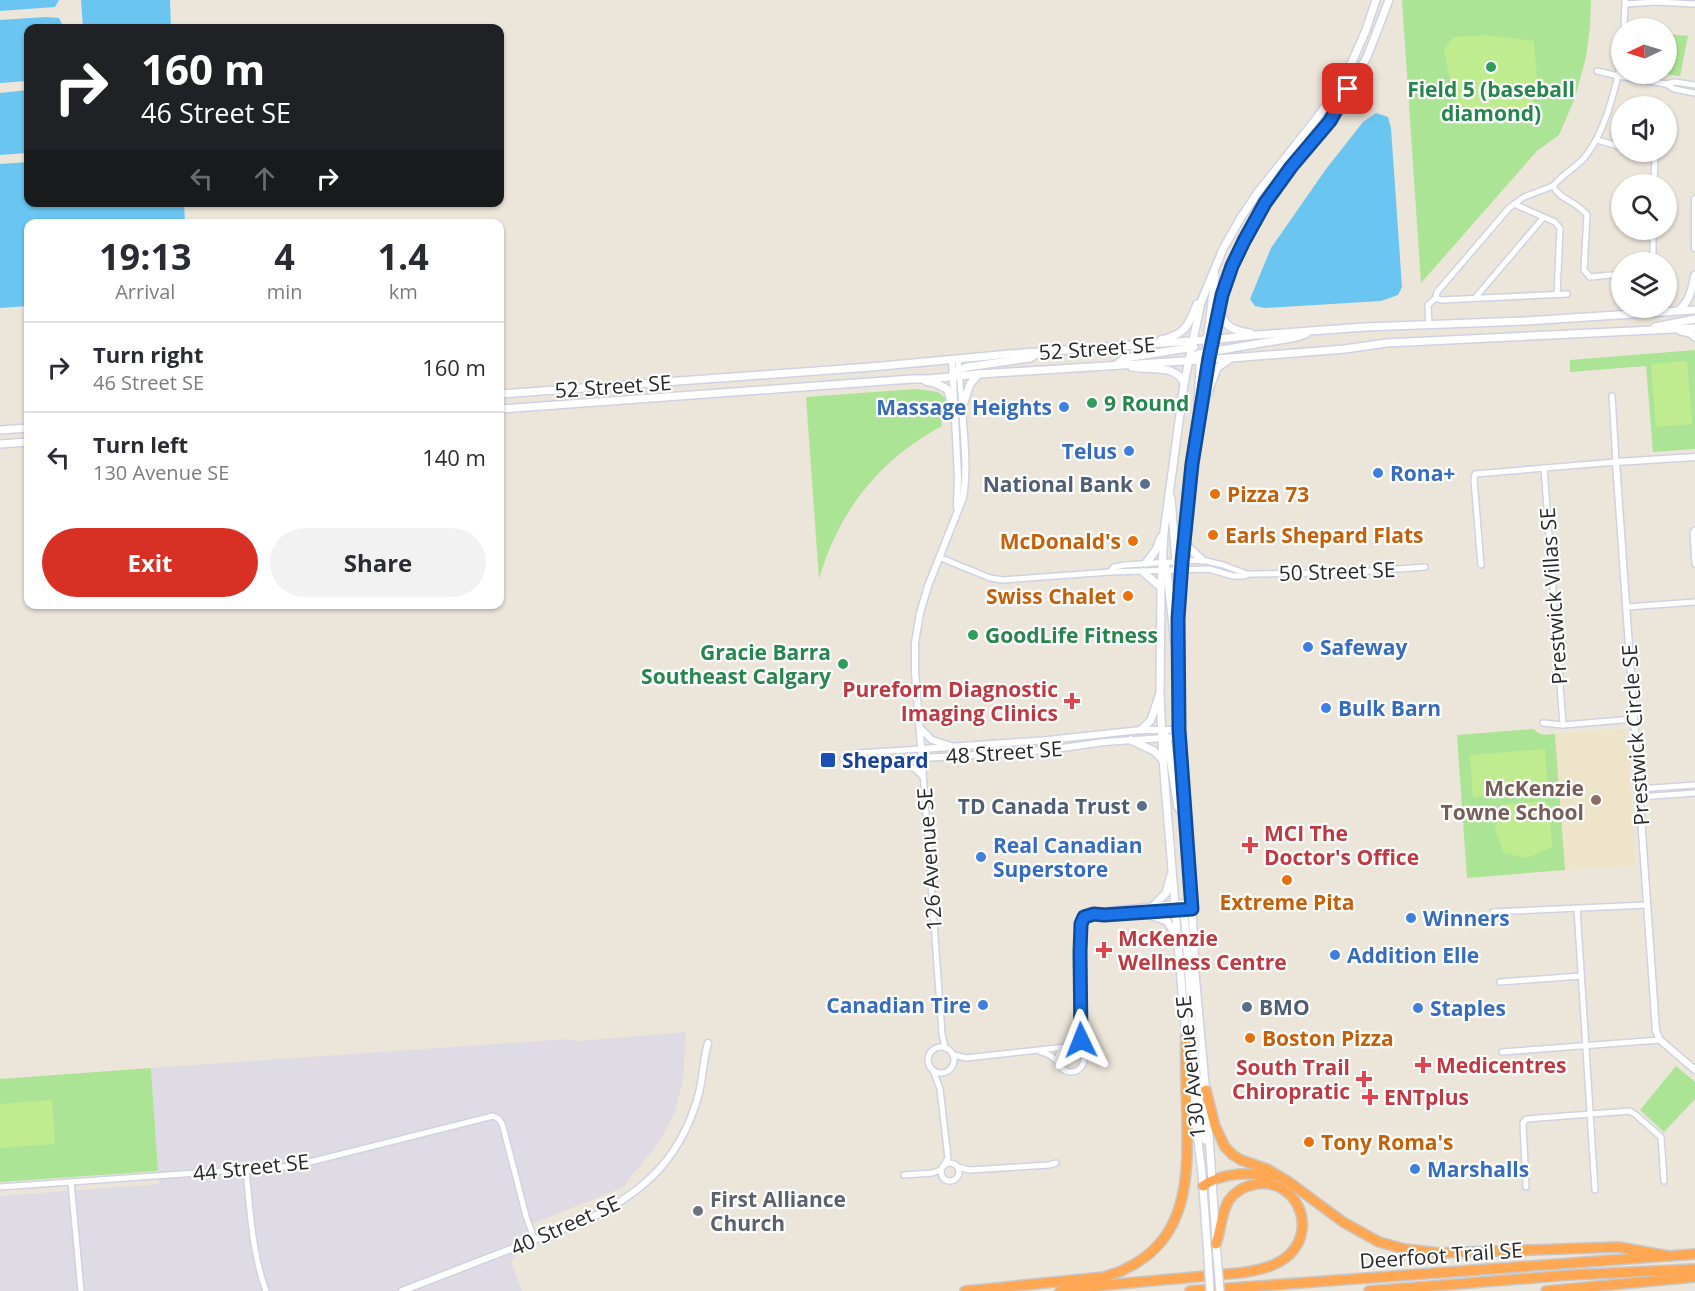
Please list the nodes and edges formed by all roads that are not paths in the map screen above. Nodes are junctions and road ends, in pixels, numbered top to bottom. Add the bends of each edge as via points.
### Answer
1 (1376, 0) edge
2 (1389, 0) edge
3 (1626, 2) edge
4 (1695, 4) edge
5 (1625, 18) edge
6 (1597, 71) dead end
7 (1611, 74) edge
8 (1677, 82) edge
9 (1615, 84) edge
10 (1666, 84) edge
11 (1695, 84) edge
12 (1695, 93) edge
13 (1597, 140) junction
14 (1611, 144) edge
15 (1553, 186) junction
16 (1695, 199) edge
17 (1514, 204) junction
18 (1543, 218) junction
19 (1234, 230) junction
20 (1695, 248) edge
21 (1216, 267) junction
22 (1611, 275) edge
23 (1695, 275) edge
24 (1557, 294) junction
25 (1568, 294) dead end
26 (1436, 298) junction
27 (1475, 298) junction
28 (1220, 304) junction
29 (1679, 310) junction
30 (1695, 310) edge
31 (1695, 319) edge
32 (1429, 324) junction
33 (1695, 328) edge
34 (1676, 329) junction
35 (1644, 330) junction
36 (1314, 331) junction
37 (1257, 335) junction
38 (1695, 337) edge
39 (1209, 341) junction
40 (1140, 345) junction
41 (1200, 351) junction
42 (1041, 352) junction
43 (1231, 358) junction
44 (1190, 359) junction
45 (955, 360) junction
46 (1127, 364) junction
47 (1116, 365) junction
48 (957, 374) junction
49 (979, 374) junction
50 (918, 379) junction
51 (1184, 384) junction
52 (504, 394) edge
53 (1612, 396) dead end
54 (958, 408) junction
55 (504, 409) edge
56 (1200, 414) junction
57 (24, 428) edge
58 (0, 430) edge
59 (24, 442) edge
60 (0, 444) edge
61 (1695, 457) edge
62 (1616, 462) junction
63 (1545, 468) junction
64 (1169, 489) junction
65 (1695, 530) edge
66 (1164, 532) junction
67 (1183, 542) junction
68 (941, 558) junction
69 (1202, 560) junction
70 (1162, 562) junction
71 (1179, 562) junction
72 (1146, 563) junction
73 (1695, 564) edge
74 (1481, 565) dead end
75 (1425, 567) dead end
76 (1164, 571) junction
77 (1181, 571) junction
78 (1110, 572) junction
79 (1143, 572) junction
80 (1249, 574) junction
81 (1161, 587) junction
82 (1695, 603) edge
83 (1627, 607) junction
84 (1177, 655) junction
85 (1160, 694) junction
86 (1634, 719) junction
87 (1543, 723) dead end
88 (1563, 725) junction
89 (920, 728) junction
90 (1141, 730) junction
91 (1161, 730) junction
92 (1179, 733) junction
93 (1164, 738) junction
94 (1131, 740) junction
95 (954, 747) junction
96 (921, 749) junction
97 (922, 758) junction
98 (896, 759) junction
99 (1162, 760) junction
100 (923, 777) junction
101 (1695, 785) edge
102 (1639, 789) junction
103 (1695, 793) edge
104 (1640, 797) junction
105 (1184, 815) junction
106 (1172, 872) junction
107 (1155, 904) junction
108 (1647, 905) junction
109 (1184, 907) junction
110 (1577, 908) junction
111 (1493, 912) dead end
112 (1144, 913) junction
113 (1094, 914) junction
114 (1178, 939) junction
115 (1581, 976) junction
116 (1500, 982) dead end
117 (1080, 1022) junction
118 (1186, 1035) junction
119 (1660, 1040) junction
120 (708, 1044) dead end
121 (1586, 1045) junction
122 (943, 1047) junction
123 (1066, 1047) junction
124 (1033, 1051) junction
125 (1502, 1052) dead end
126 (954, 1055) junction
127 (1083, 1055) junction
128 (966, 1058) junction
129 (1060, 1065) junction
130 (953, 1066) junction
131 (1694, 1067) edge
132 (933, 1070) junction
133 (944, 1073) junction
134 (940, 1089) junction
135 (1206, 1089) junction
136 (1590, 1114) junction
137 (1210, 1157) junction
138 (1056, 1164) dead end
139 (945, 1166) junction
140 (958, 1167) junction
141 (246, 1170) junction
142 (969, 1170) junction
143 (904, 1175) dead end
144 (959, 1176) junction
145 (1212, 1179) junction
146 (1664, 1181) dead end
147 (71, 1182) junction
148 (1289, 1182) junction
149 (1203, 1186) junction
150 (1526, 1186) dead end
151 (0, 1187) edge
152 (1595, 1190) dead end
153 (535, 1241) junction
154 (1216, 1244) junction
155 (1695, 1254) edge
156 (1669, 1256) junction
157 (1695, 1269) edge
158 (1695, 1277) edge
159 (81, 1291) edge
160 (266, 1291) edge
161 (402, 1291) edge
162 (965, 1291) edge
163 (1060, 1291) edge
164 (1190, 1291) edge
165 (1210, 1291) edge
166 (1220, 1291) edge
167 (1369, 1291) edge
168 (1383, 1291) edge
169 (1546, 1291) edge

1 - 19 main road via 1352,62 1334,94 1258,192
2 - 28 main road via 1367,57 1330,121 1265,203 1232,266
3 - 4 street
3 - 5 street
6 - 7 street
8 - 11 street
9 - 13 street
10 - 12 street
13 - 14 street
13 - 15 street
15 - 17 street
15 - 22 street via 1557,194 1587,215 1584,270 1590,277
16 - 20 street
17 - 18 street
17 - 26 street via 1437,292
18 - 24 street via 1560,228
18 - 27 street
19 - 21 main road
19 - 40 main road via 1219,249 1189,324 1172,338
21 - 39 main road
21 - 41 main road via 1201,302
23 - 29 main road via 1690,295
24 - 25 street
24 - 27 street
26 - 27 street
26 - 32 street via 1428,305
28 - 37 main road via 1226,325
28 - 39 main road
29 - 30 main road, 52 Street SE
29 - 32 main road, 52 Street SE
31 - 35 main road
32 - 36 main road, 52 Street SE
33 - 34 main road, 52 Street SE
34 - 35 main road, 52 Street SE
34 - 38 main road
35 - 43 main road, 52 Street SE via 1386,344
36 - 37 main road, 52 Street SE
36 - 41 main road
37 - 39 main road, 52 Street SE
39 - 41 main road, 52 Street SE
39 - 41 main road
40 - 41 main road, 52 Street SE
40 - 42 main road, 52 Street SE
41 - 43 main road, 52 Street SE
41 - 44 main road
41 - 44 main road, 52 Street SE
41 - 47 main road via 1125,358
41 - 56 main road
42 - 45 main road, 52 Street SE
42 - 48 main road via 1030,358 967,367
43 - 56 main road via 1214,373
44 - 46 main road, 52 Street SE
44 - 51 main road
45 - 48 street, 126 Avenue SE
45 - 52 main road, 52 Street SE
46 - 47 main road, 52 Street SE
46 - 51 main road via 1168,370 1181,377
47 - 49 main road, 52 Street SE
48 - 49 main road, 52 Street SE
48 - 50 main road, 52 Street SE
48 - 54 street, 126 Avenue SE
49 - 54 main road
50 - 54 main road via 947,389
50 - 55 main road, 52 Street SE
51 - 64 main road
53 - 62 street
54 - 68 street, 126 Avenue SE via 957,511
56 - 67 main road
57 - 58 main road
59 - 60 main road
61 - 62 street
62 - 63 street
62 - 83 street, Prestwick Circle SE
63 - 74 street via 1475,474
63 - 88 street, Prestwick Villas SE
64 - 66 main road
64 - 71 main road
65 - 73 street
66 - 70 main road
66 - 72 main road
67 - 69 main road
67 - 71 main road
68 - 78 street, 50 Street SE via 997,579
68 - 89 street, 126 Avenue SE via 920,612 915,643
69 - 71 street, 50 Street SE
69 - 80 street, 50 Street SE
70 - 71 street, 50 Street SE
70 - 72 street, 50 Street SE
70 - 76 main road
71 - 77 main road via 1177,568
72 - 78 street, 50 Street SE via 1114,567
75 - 80 street, 50 Street SE
76 - 77 street, 50 Street SE
76 - 79 street, 50 Street SE
76 - 81 main road
76 - 84 main road
77 - 80 street, 50 Street SE via 1209,569 1233,576
77 - 84 main road, 130 Avenue SE
78 - 79 street, 50 Street SE
79 - 81 main road
81 - 85 main road
82 - 83 street
83 - 86 street, Prestwick Circle SE
84 - 92 main road, 130 Avenue SE
85 - 90 main road via 1151,720
85 - 91 main road
86 - 88 street
86 - 102 street, Prestwick Circle SE
87 - 88 street
89 - 95 street via 932,740
89 - 96 street, 126 Avenue SE
90 - 91 street, 48 Street SE
90 - 95 street, 48 Street SE
91 - 92 street, 48 Street SE
91 - 93 main road
92 - 93 street, 48 Street SE
92 - 105 main road, 130 Avenue SE
93 - 94 street, 48 Street SE
93 - 99 main road, 130 Avenue SE
93 - 105 main road via 1178,807
94 - 97 street, 48 Street SE
94 - 99 main road via 1154,751
95 - 96 street, 48 Street SE
96 - 97 street, 126 Avenue SE
96 - 98 street, 48 Street SE via 858,753 843,759
97 - 98 street, 48 Street SE
97 - 100 street, 126 Avenue SE
98 - 100 street
99 - 106 main road, 130 Avenue SE
100 - 122 street, 126 Avenue SE
101 - 102 street
102 - 104 street, Prestwick Circle SE
103 - 104 street
104 - 108 street, Prestwick Circle SE
105 - 109 main road, 130 Avenue SE
106 - 107 main road via 1166,893
106 - 109 main road, 130 Avenue SE
107 - 109 street
107 - 113 street
108 - 110 street
108 - 119 street, Prestwick Circle SE via 1653,1006
109 - 112 street
109 - 114 main road, 130 Avenue SE
109 - 135 main road, 130 Avenue SE via 1195,973
109 - 137 main road via 1197,1087
110 - 111 street
110 - 115 street
112 - 113 street
112 - 114 main road via 1167,921
113 - 117 street via 1084,917 1081,924
114 - 118 main road, 130 Avenue SE
115 - 116 street
115 - 121 street
117 - 123 street
117 - 127 street
118 - 149 main road, 130 Avenue SE
118 - 162 highway via 1185,1184 1178,1213 1162,1241 1137,1263 1104,1276
119 - 121 street
119 - 131 street
120 - 153 street, 40 Street SE via 699,1091 681,1141 654,1176 612,1208
121 - 125 street
121 - 136 street
122 - 126 street
122 - 132 street via 934,1049 929,1056
123 - 124 street
123 - 127 street via 1074,1047
123 - 129 street via 1059,1053
124 - 128 street
124 - 129 street via 1046,1053
126 - 128 street
126 - 130 street
127 - 129 street via 1077,1070 1069,1072
128 - 130 street
130 - 133 street
132 - 133 street
132 - 134 street
133 - 134 street
134 - 139 street
135 - 137 main road, 130 Avenue SE
135 - 148 highway via 1225,1147 1241,1160
136 - 146 street via 1636,1114 1661,1137
136 - 150 street via 1526,1119
136 - 152 street
137 - 145 main road, 130 Avenue SE
138 - 142 street
139 - 140 street
139 - 143 street via 932,1173
139 - 144 street via 945,1180
140 - 142 street
140 - 144 street
141 - 147 street, 44 Street SE
141 - 153 street, 44 Street SE via 294,1166 497,1117 503,1126
141 - 160 street via 251,1223
142 - 144 street
145 - 148 highway via 1262,1174
145 - 149 highway
145 - 154 main road, 130 Avenue SE
147 - 151 street, 44 Street SE
147 - 159 street
148 - 156 highway via 1367,1237 1405,1249 1467,1253 1618,1247
149 - 165 main road, 130 Avenue SE, bridge
153 - 161 street, 40 Street SE
154 - 163 highway via 1223,1214 1230,1200 1245,1186 1276,1185 1295,1199 1302,1222 1300,1240 1292,1253 1273,1265 1239,1274
154 - 166 main road, 130 Avenue SE, bridge
155 - 156 highway, Deerfoot Trail SE
156 - 164 highway, Deerfoot Trail SE
157 - 168 highway, Deerfoot Trail SE
158 - 169 highway
167 - 168 highway, Deerfoot Trail SE

